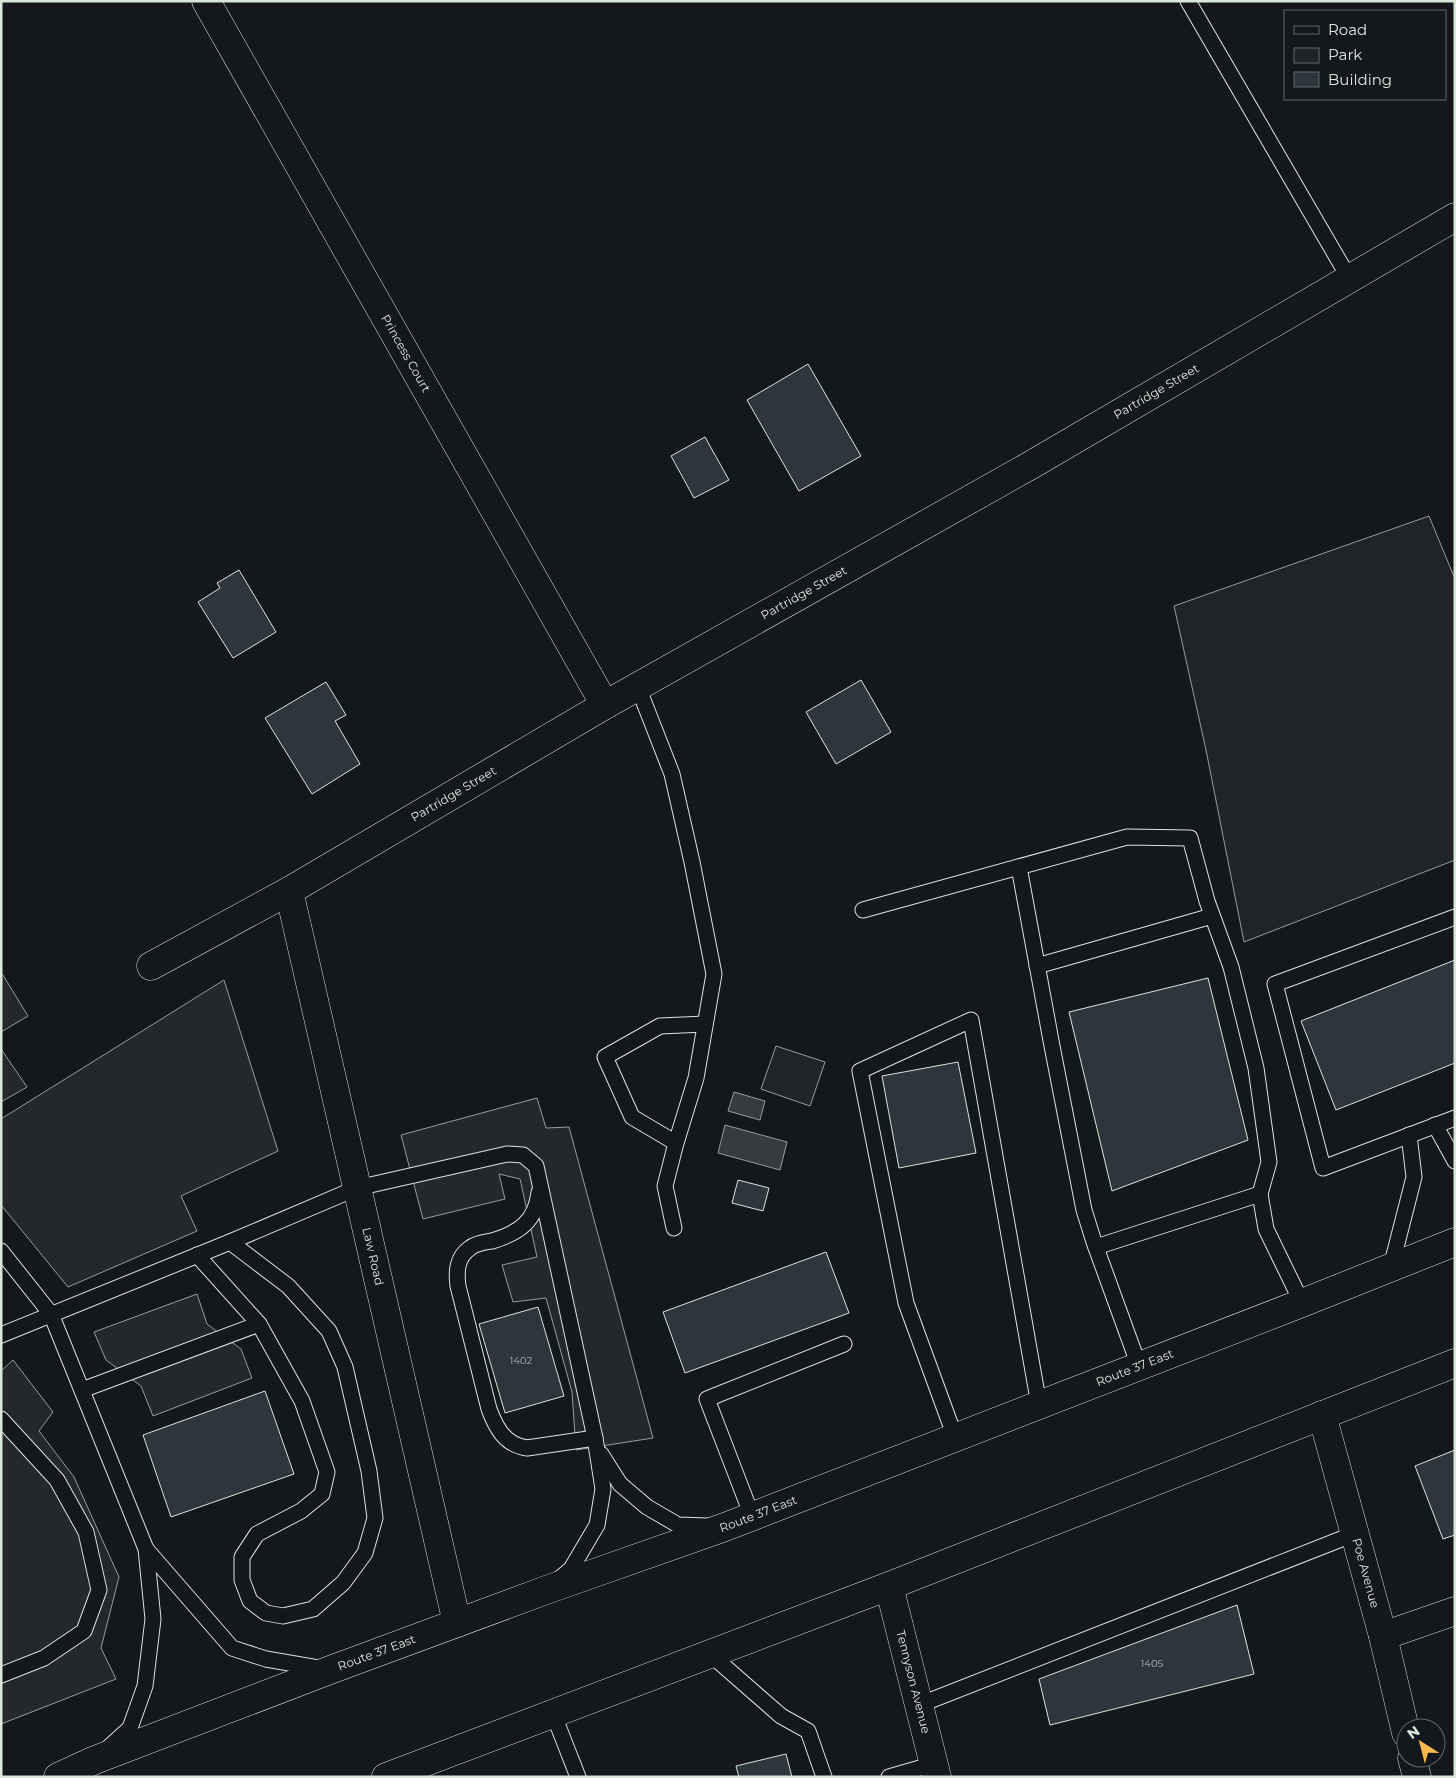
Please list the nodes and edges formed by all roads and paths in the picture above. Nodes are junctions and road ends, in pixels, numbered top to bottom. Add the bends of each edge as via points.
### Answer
1 (206, 1) edge
2 (1188, 1) edge
3 (1455, 217) edge
4 (1349, 278) junction
5 (638, 687) junction
6 (605, 706) junction
7 (1019, 867) junction
8 (290, 891) junction
9 (863, 910) dead end
10 (1212, 916) junction
11 (1455, 917) edge
12 (151, 966) dead end
13 (1037, 966) junction
14 (705, 1024) junction
15 (1455, 1118) edge
16 (1435, 1125) junction
17 (1409, 1135) junction
18 (676, 1143) junction
19 (1455, 1161) edge
20 (356, 1188) junction
21 (540, 1188) junction
22 (1260, 1194) junction
23 (674, 1228) dead end
24 (230, 1242) junction
25 (1455, 1242) edge
26 (1096, 1247) junction
27 (1, 1251) edge
28 (197, 1255) junction
29 (1391, 1267) junction
30 (1302, 1303) junction
31 (51, 1314) junction
32 (259, 1324) junction
33 (1, 1335) edge
34 (844, 1344) dead end
35 (1455, 1363) edge
36 (1139, 1366) junction
37 (82, 1390) junction
38 (1040, 1405) junction
39 (1322, 1415) junction
40 (1, 1419) edge
41 (955, 1437) junction
42 (596, 1443) junction
43 (752, 1516) junction
44 (725, 1527) junction
45 (1354, 1534) junction
46 (146, 1550) junction
47 (889, 1586) junction
48 (549, 1589) junction
49 (1455, 1611) edge
50 (457, 1623) junction
51 (1382, 1636) junction
52 (709, 1653) junction
53 (330, 1670) junction
54 (1, 1675) edge
55 (919, 1705) junction
56 (553, 1713) junction
57 (1402, 1718) edge
58 (95, 1760) junction
59 (936, 1770) edge
60 (402, 1774) edge
61 (58, 1777) edge
62 (578, 1777) edge
63 (824, 1777) edge
64 (889, 1777) edge

1 - 6 main road, Princess Court
2 - 4 lane
3 - 4 main road, Partridge Street
4 - 5 main road, Partridge Street via 1031,465
5 - 6 main road, Partridge Street
5 - 14 lane via 672,774 692,862 714,974
6 - 8 main road, Partridge Street
7 - 9 lane
7 - 10 lane via 1127,837 1190,838
7 - 13 lane
8 - 12 main road, Partridge Street
8 - 20 main road, Law Road
10 - 13 lane
10 - 22 lane via 1231,967 1256,1068 1269,1162
11 - 17 lane via 1275,984 1323,1168
13 - 26 lane via 1084,1210
14 - 18 lane via 696,1078
14 - 18 lane via 660,1026 605,1057 632,1117
15 - 16 lane
16 - 17 lane
16 - 19 lane
17 - 29 lane via 1414,1177
18 - 23 lane via 665,1186
20 - 21 lane via 507,1154 523,1155 536,1166
20 - 24 lane
20 - 50 main road, Law Road
21 - 42 lane
21 - 42 lane via 538,1206 525,1225 505,1237 472,1246 464,1253 456,1273 458,1286 489,1409 505,1438 527,1448
22 - 26 lane
22 - 30 lane via 1266,1229
24 - 28 lane
24 - 32 lane via 288,1286 329,1331 345,1367 369,1471 376,1518 365,1553 343,1583 313,1609 283,1616 266,1613 250,1601 242,1580 242,1557 257,1534 301,1511 322,1494 327,1472 302,1400
25 - 29 main road, Route 37 East
26 - 36 lane
27 - 31 lane
28 - 31 lane
28 - 32 lane
29 - 30 main road, Route 37 East
30 - 36 main road, Route 37 East
31 - 33 lane
31 - 37 lane
32 - 37 lane
34 - 43 lane via 708,1399
35 - 39 main road
36 - 38 main road, Route 37 East
37 - 46 lane
38 - 41 main road, Route 37 East
38 - 41 lane via 971,1020 860,1071 906,1303
39 - 45 main road, Poe Avenue
39 - 47 main road
40 - 54 lane via 57,1480 86,1532 99,1590 84,1631 44,1658
41 - 43 main road, Route 37 East
42 - 44 lane via 620,1484 647,1507 678,1525
42 - 48 lane via 603,1489 597,1526 571,1569
43 - 44 main road, Route 37 East
44 - 48 main road, Route 37 East
45 - 51 main road, Poe Avenue
45 - 55 lane
46 - 53 lane via 232,1648 266,1659
46 - 58 lane via 153,1618 145,1686 130,1728
47 - 52 main road
47 - 55 main road, Tennyson Avenue
48 - 50 main road, Route 37 East
49 - 51 main road
50 - 53 main road, Route 37 East
51 - 57 main road, Poe Avenue
52 - 56 main road
52 - 63 lane via 781,1716 808,1731
53 - 58 main road, Route 37 East
55 - 59 main road, Tennyson Avenue
56 - 60 main road
56 - 62 lane
58 - 61 main road, Route 37 East
59 - 64 lane

